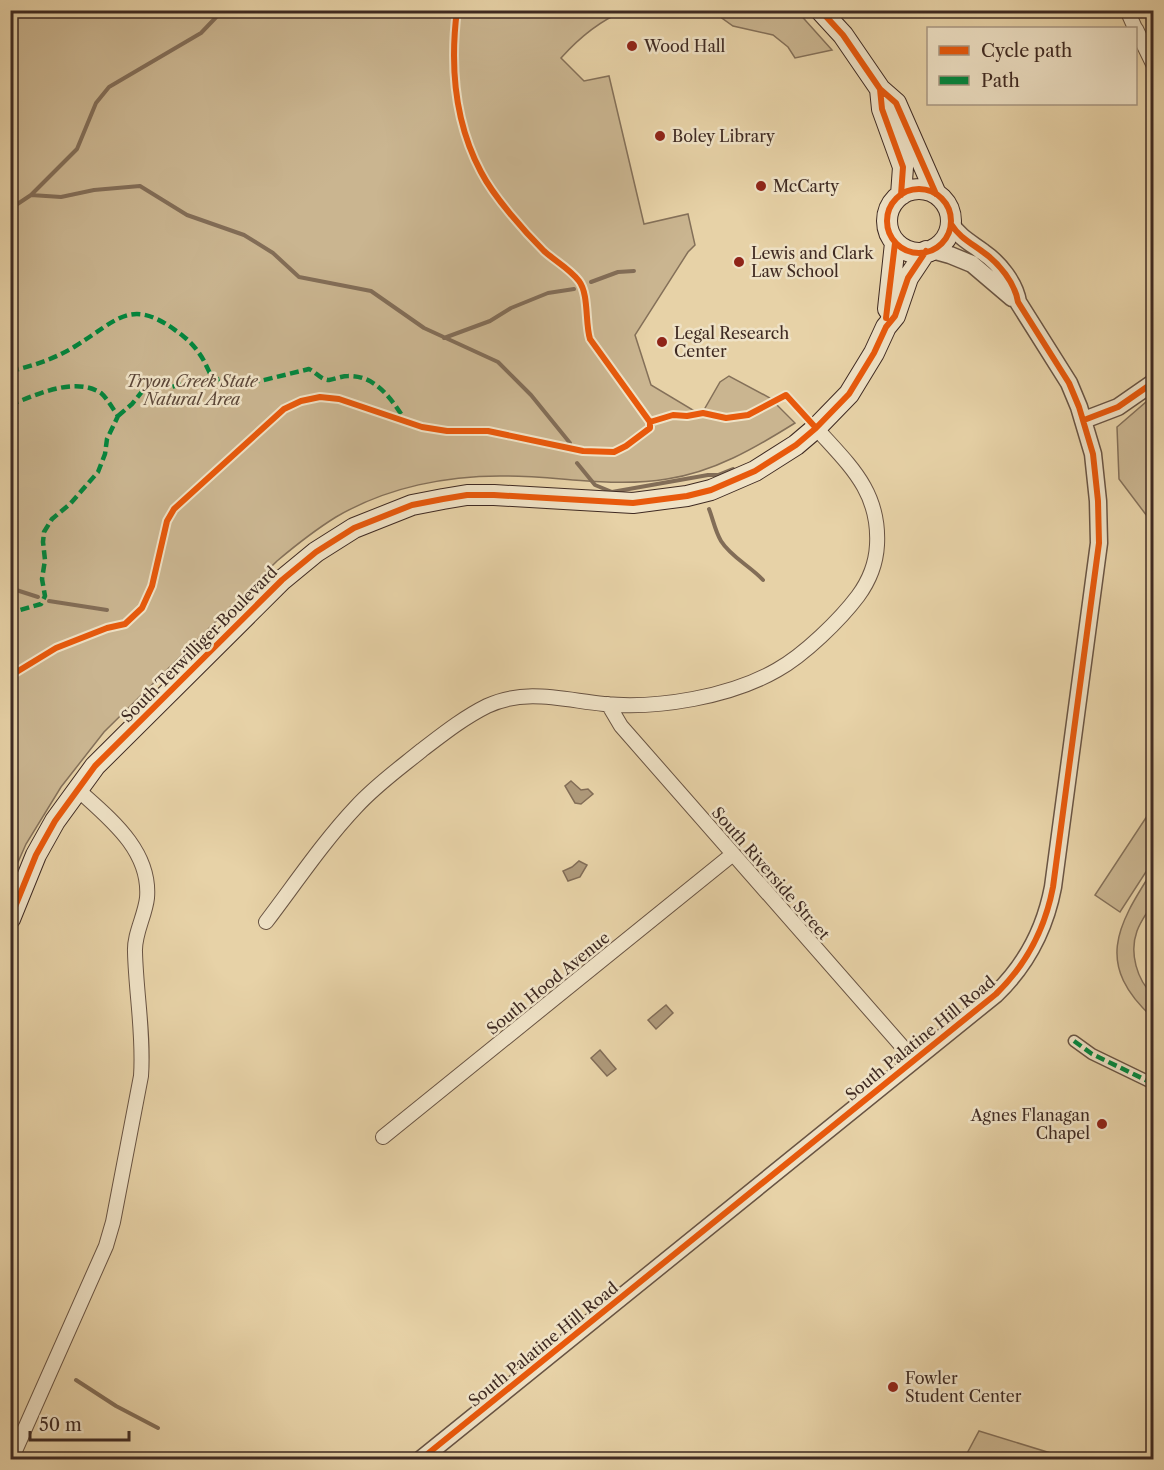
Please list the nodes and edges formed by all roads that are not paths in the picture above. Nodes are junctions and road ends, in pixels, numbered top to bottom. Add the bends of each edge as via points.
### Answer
1 (820, 10) edge
2 (1126, 10) edge
3 (1134, 27) edge
4 (1137, 33) edge
5 (1154, 66) edge
6 (880, 90) junction
7 (936, 194) junction
8 (901, 195) junction
9 (951, 224) junction
10 (896, 243) junction
11 (929, 251) junction
12 (1018, 302) junction
13 (886, 327) junction
14 (1154, 382) edge
15 (1084, 420) junction
16 (816, 428) junction
17 (608, 704) junction
18 (77, 789) junction
19 (733, 854) junction
20 (10, 919) edge
21 (266, 922) dead end
22 (1074, 1041) dead end
23 (914, 1060) junction
24 (1154, 1084) edge
25 (383, 1137) dead end
26 (11, 1460) edge
27 (420, 1460) edge

1 - 6 main road via 843,35
2 - 3 street
4 - 5 street
6 - 7 main road via 896,103
6 - 8 main road, South Terwilliger Boulevard via 882,109 903,167
7 - 8 main road via 921,189
7 - 9 main road via 947,205
8 - 10 main road, South Terwilliger Boulevard via 891,205 888,220
9 - 11 main road, South Terwilliger Boulevard via 946,238
9 - 12 street via 962,238 1002,270 1017,292
10 - 11 main road via 909,251
10 - 13 main road, South Terwilliger Boulevard
11 - 12 street via 972,264
11 - 13 main road, South Terwilliger Boulevard via 909,278 895,316
12 - 15 street, South Palatine Hill Road via 1068,383
13 - 16 main road, South Terwilliger Boulevard via 849,394
14 - 15 street via 1118,407
15 - 23 street, South Palatine Hill Road via 1096,471 1099,543 1050,905 1035,943 1012,978
16 - 17 street via 861,480 875,512 875,561 856,599 807,648 765,676 724,692 689,699
16 - 18 main road, South Terwilliger Boulevard via 755,471 687,496 633,503 467,495 412,505 354,528 282,580 95,766
17 - 19 street, South Riverside Street via 621,726
17 - 21 street via 526,696 488,706 462,720 360,803
18 - 20 main road, South Terwilliger Boulevard via 36,855
18 - 26 street via 127,838 146,880 144,913 134,946 141,1076 106,1246
19 - 23 street, South Riverside Street
19 - 25 street, South Hood Avenue
22 - 24 street
23 - 27 street, South Palatine Hill Road

